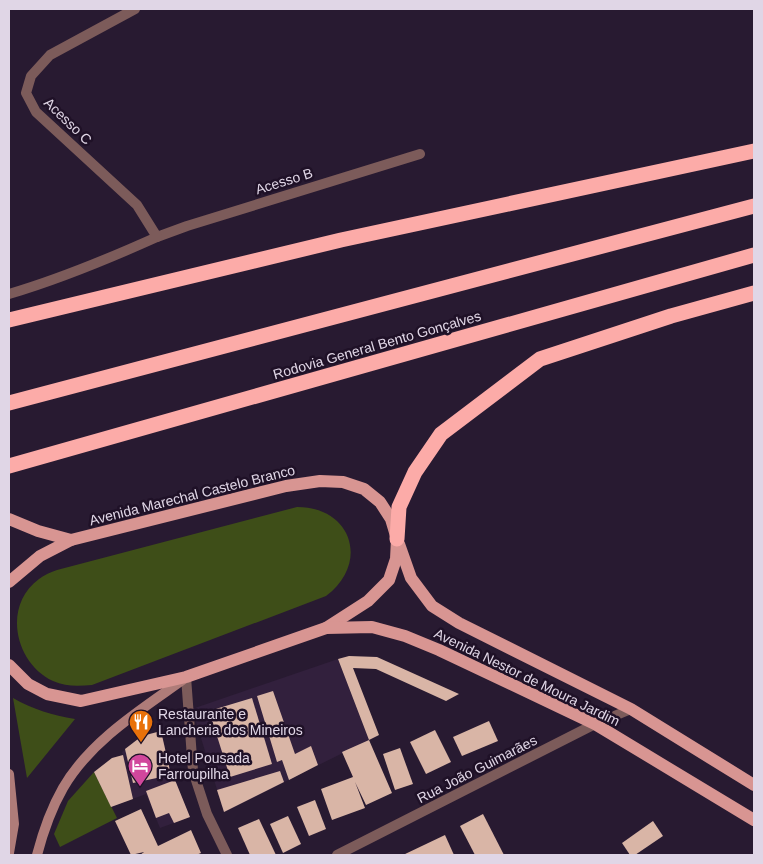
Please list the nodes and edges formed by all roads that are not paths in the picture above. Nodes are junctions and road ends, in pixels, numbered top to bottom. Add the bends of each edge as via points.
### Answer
1 (135, 9) edge
2 (754, 151) edge
3 (420, 154) dead end
4 (754, 206) edge
5 (157, 238) junction
6 (754, 255) edge
7 (754, 293) edge
8 (9, 294) edge
9 (9, 320) edge
10 (9, 403) edge
11 (15, 465) edge
12 (9, 519) edge
13 (397, 539) junction
14 (71, 540) junction
15 (9, 582) edge
16 (326, 628) junction
17 (9, 665) edge
18 (186, 677) junction
19 (630, 709) junction
20 (595, 724) junction
21 (9, 774) edge
22 (754, 785) edge
23 (754, 820) edge
24 (9, 853) edge
25 (37, 855) edge
26 (227, 855) edge
27 (337, 855) edge

1 - 5 street, Acesso C via 50,55 31,76 26,93 36,112 137,205
2 - 9 highway via 341,240
3 - 5 street, Acesso B
4 - 10 highway
5 - 8 street, Acesso B via 70,274
6 - 11 highway, Rodovia General Bento Gonçalves
7 - 13 highway via 540,359 441,434 415,472 399,507
12 - 14 main road
13 - 14 main road, Avenida Marechal Castelo Branco via 391,519 380,502 364,489 343,482 320,481 286,486
13 - 16 main road, Avenida Marechal Castelo Branco via 396,559 389,580 368,601
13 - 19 main road, Avenida Nestor de Moura Jardim via 411,578 432,606 459,623
14 - 15 main road, Avenida Marechal Castelo Branco via 40,556
16 - 18 main road, Avenida Marechal Castelo Branco
16 - 20 main road, Avenida Nestor de Moura Jardim via 372,627 405,636
17 - 18 main road, Avenida Marechal Castelo Branco via 28,684 47,694 81,701
18 - 25 main road, Avenida Marechal Castelo Branco via 122,724 88,757 64,787 45,826
18 - 26 street via 193,771 207,814
19 - 20 street, Rua João Guimarães
19 - 22 main road, Avenida Nestor de Moura Jardim
20 - 23 main road, Avenida Nestor de Moura Jardim
20 - 27 street, Rua João Guimarães
21 - 24 main road via 14,824

